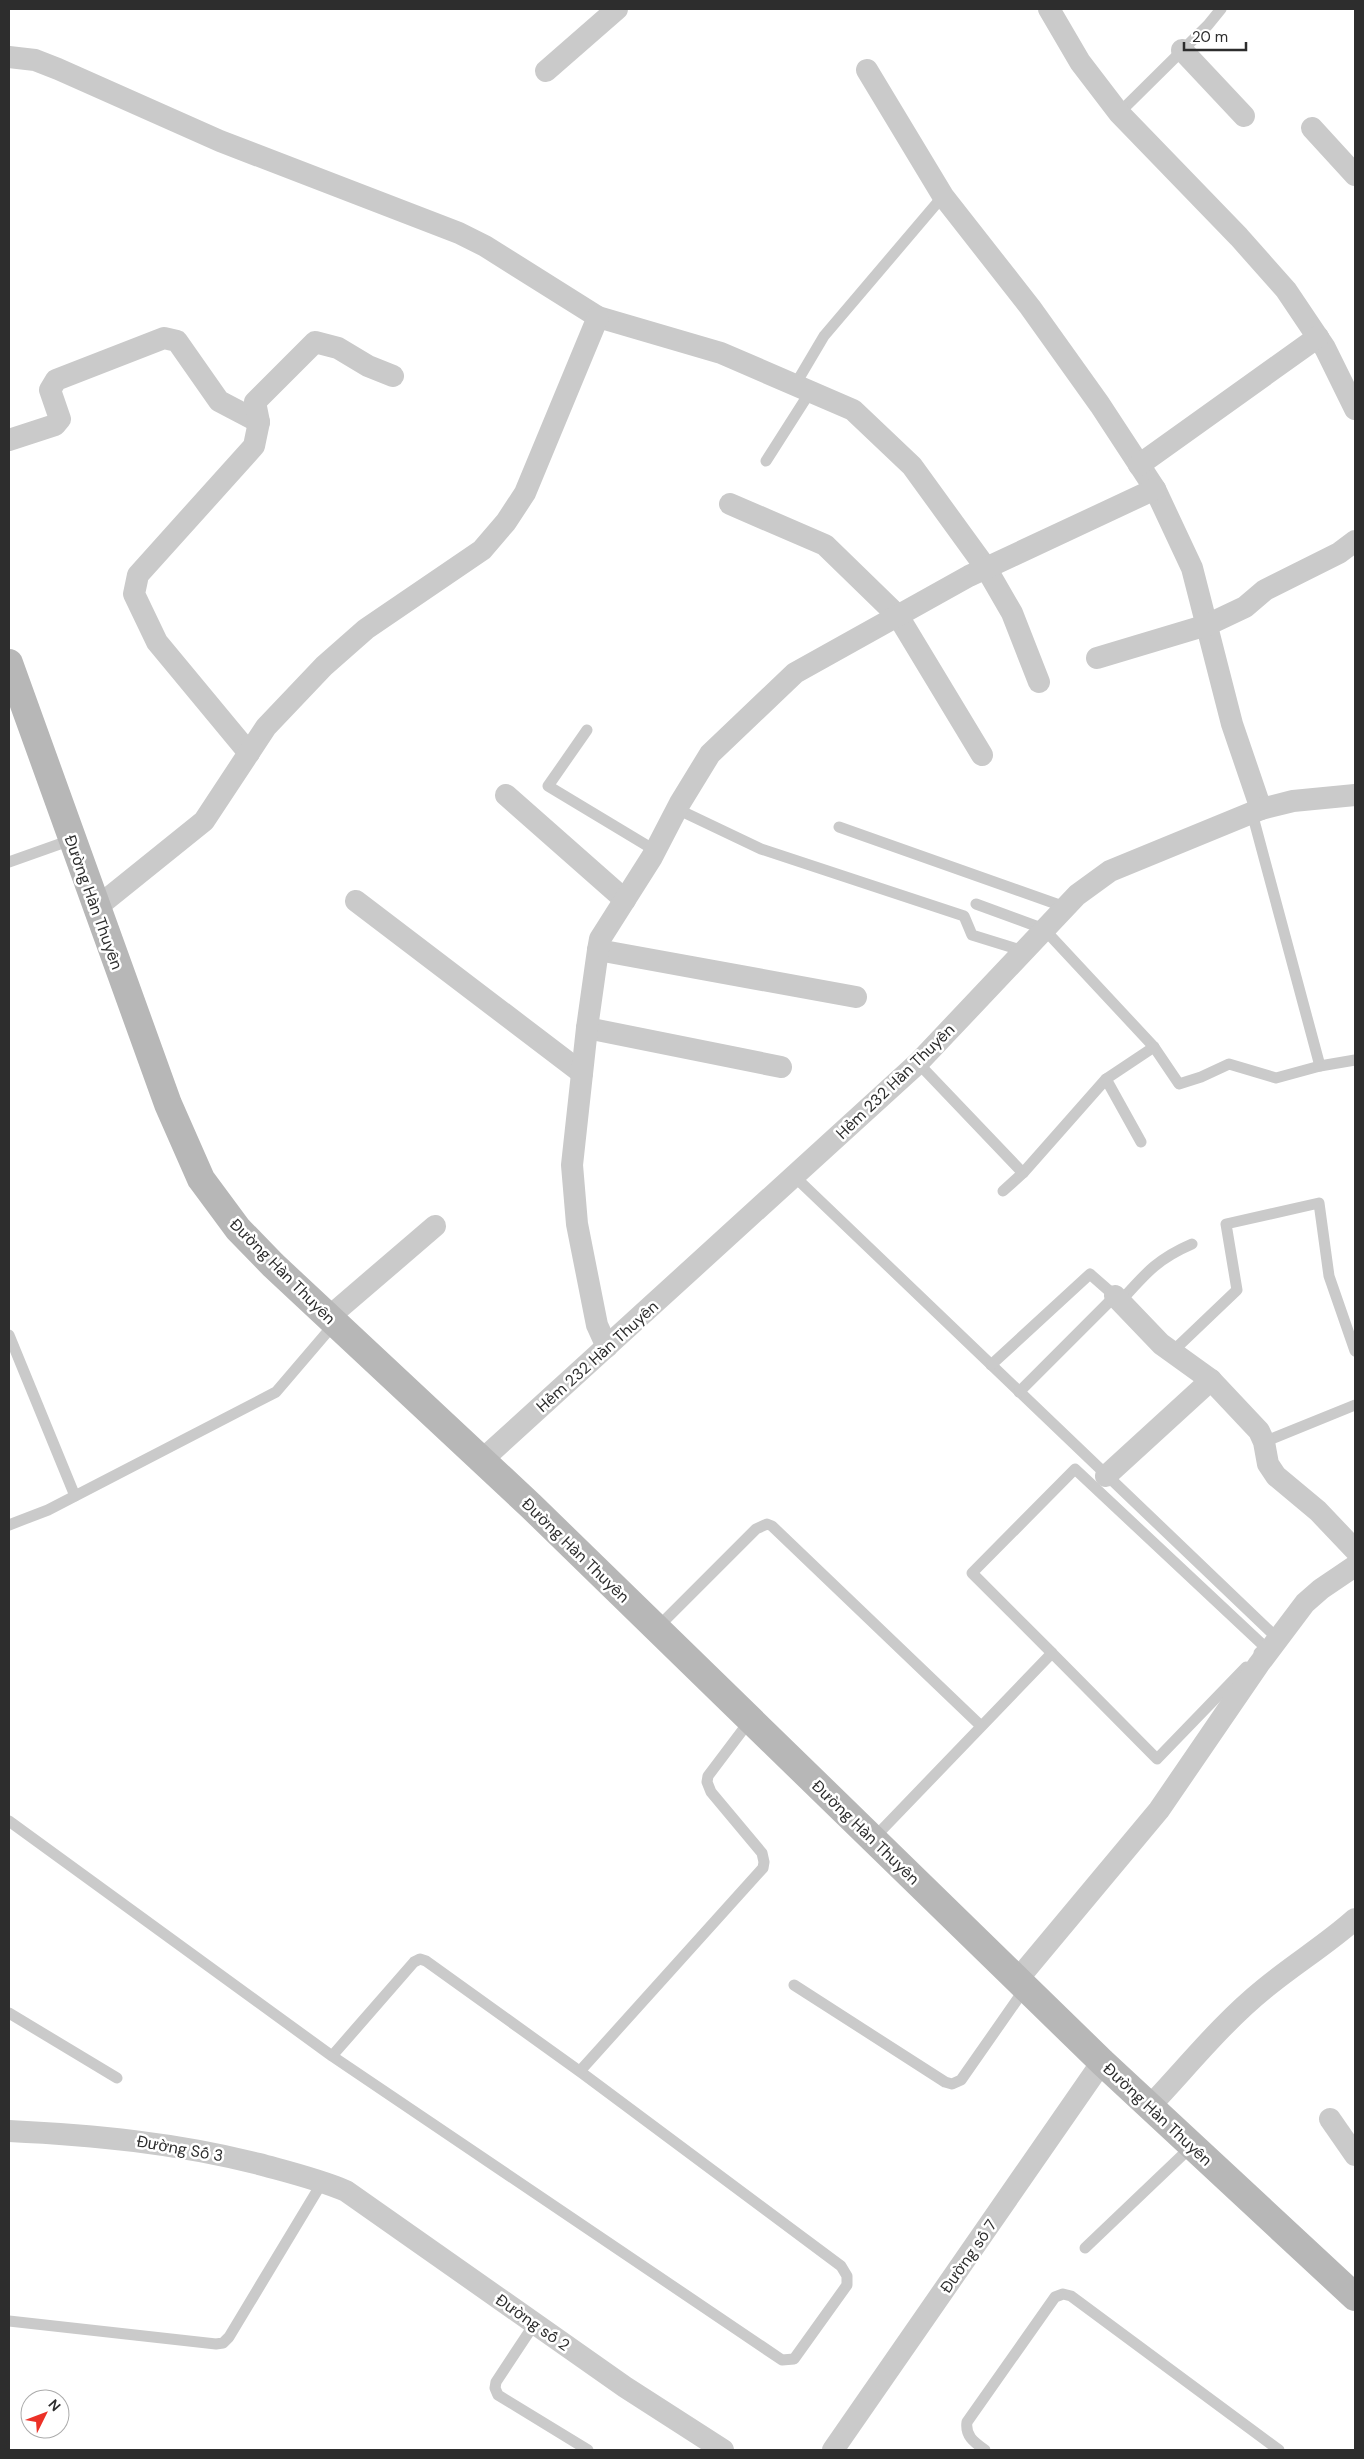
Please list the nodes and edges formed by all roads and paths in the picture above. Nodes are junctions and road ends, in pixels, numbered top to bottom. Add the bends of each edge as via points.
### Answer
1 (616, 9) edge
2 (1049, 9) edge
3 (1221, 9) edge
4 (1182, 50) junction
5 (9, 56) edge
6 (867, 70) dead end
7 (546, 71) dead end
8 (1119, 113) junction
9 (1244, 116) dead end
10 (1312, 128) dead end
11 (1355, 176) edge
12 (943, 196) junction
13 (598, 317) junction
14 (1318, 337) junction
15 (393, 376) dead end
16 (803, 389) junction
17 (1355, 409) edge
18 (259, 422) junction
19 (9, 440) edge
20 (766, 461) dead end
21 (1139, 464) junction
22 (1155, 489) junction
23 (730, 504) dead end
24 (1355, 541) edge
25 (986, 568) junction
26 (898, 616) junction
27 (1207, 625) junction
28 (1097, 658) dead end
29 (9, 662) edge
30 (1039, 682) dead end
31 (588, 730) dead end
32 (249, 753) junction
33 (982, 755) dead end
34 (506, 795) dead end
35 (1355, 795) edge
36 (677, 809) junction
37 (1256, 811) junction
38 (839, 827) dead end
39 (71, 840) junction
40 (656, 850) junction
41 (9, 862) edge
42 (625, 900) junction
43 (356, 901) dead end
44 (976, 904) dead end
45 (1065, 907) junction
46 (96, 908) junction
47 (1044, 929) junction
48 (598, 950) junction
49 (1024, 951) junction
50 (856, 997) dead end
51 (586, 1028) junction
52 (1154, 1047) junction
53 (1355, 1060) edge
54 (918, 1063) junction
55 (1320, 1066) junction
56 (781, 1067) dead end
57 (582, 1073) junction
58 (1106, 1078) junction
59 (1141, 1142) dead end
60 (1023, 1172) junction
61 (794, 1176) junction
62 (1003, 1191) dead end
63 (435, 1226) dead end
64 (1192, 1244) dead end
65 (1118, 1299) junction
66 (332, 1320) junction
67 (9, 1335) edge
68 (607, 1346) junction
69 (1355, 1351) edge
70 (1172, 1352) junction
71 (991, 1365) junction
72 (1211, 1380) junction
73 (1019, 1392) junction
74 (1355, 1405) edge
75 (1264, 1442) junction
76 (482, 1460) junction
77 (1106, 1476) junction
78 (75, 1496) junction
79 (9, 1525) edge
80 (1355, 1550) edge
81 (1355, 1566) edge
82 (657, 1628) junction
83 (1278, 1639) junction
84 (1052, 1654) junction
85 (751, 1720) junction
86 (981, 1726) junction
87 (9, 1821) edge
88 (873, 1839) junction
89 (1355, 1920) edge
90 (1022, 1983) junction
91 (794, 1985) dead end
92 (9, 2013) edge
93 (332, 2056) junction
94 (1102, 2062) junction
95 (580, 2071) junction
96 (117, 2078) dead end
97 (1150, 2106) junction
98 (1330, 2119) dead end
99 (9, 2131) edge
100 (1192, 2146) junction
101 (1355, 2155) edge
102 (323, 2181) junction
103 (346, 2191) joint
104 (1085, 2248) dead end
105 (1355, 2297) edge
106 (9, 2321) edge
107 (535, 2323) junction
108 (588, 2450) edge
109 (723, 2450) edge
110 (833, 2450) edge
111 (985, 2450) edge
112 (1279, 2450) edge

1 - 7 street
2 - 8 street via 1080,62
3 - 4 lane
4 - 8 lane
4 - 9 street
5 - 13 street via 35,60 58,69 220,141 459,234 485,246
6 - 12 street
8 - 14 street via 1280,283
10 - 11 street
12 - 16 lane via 824,336
12 - 21 street via 1030,307
13 - 16 street via 721,353
13 - 32 street via 525,493 506,522 482,550 366,630 324,666 266,727
14 - 17 street
14 - 21 street
15 - 18 street via 338,348 315,342 255,402
16 - 20 lane
16 - 25 street via 853,410 912,466
18 - 19 street via 219,401 177,341 164,338 56,380 50,390 60,419 55,425
18 - 32 street via 254,446 138,575 134,594 157,642
21 - 22 street
22 - 25 street
22 - 27 street via 1192,568
23 - 26 street via 825,545
24 - 27 street via 1339,553 1265,590 1245,607
25 - 26 street
25 - 30 street via 1012,613
26 - 33 street
26 - 36 street via 794,674 710,754
27 - 28 street
27 - 37 street
29 - 39 street, Đường Hàn Thuyên
31 - 40 lane via 548,786
32 - 46 street via 204,821
34 - 42 street
35 - 37 street, Hẻm 232 Hàn Thuyên via 1293,801
36 - 40 street
36 - 49 lane via 761,849 964,916 972,935
37 - 45 street, Hẻm 232 Hàn Thuyên via 1110,871
37 - 55 lane
38 - 45 lane
39 - 41 lane
39 - 46 street, Đường Hàn Thuyên
40 - 42 street
42 - 48 street via 600,939
43 - 57 street
44 - 47 lane
45 - 47 street, Hẻm 232 Hàn Thuyên
46 - 66 street, Đường Hàn Thuyên via 168,1104 201,1179 238,1229
47 - 49 street, Hẻm 232 Hàn Thuyên
47 - 52 lane
48 - 50 street
48 - 51 street
49 - 54 street, Hẻm 232 Hàn Thuyên
51 - 56 street
51 - 57 street
52 - 55 lane via 1179,1084 1229,1064 1276,1078
52 - 58 lane
53 - 55 lane
54 - 60 lane
54 - 61 street, Hẻm 232 Hàn Thuyên
57 - 68 street via 572,1165 577,1224 597,1325
58 - 59 lane
58 - 60 lane
60 - 62 lane
61 - 68 street, Hẻm 232 Hàn Thuyên
61 - 71 lane
63 - 66 street
64 - 65 lane via 1170,1253 1150,1267
65 - 70 street
65 - 71 lane via 1090,1274
65 - 73 lane
66 - 76 street, Đường Hàn Thuyên
66 - 78 lane via 276,1392
67 - 78 lane
68 - 76 street, Hẻm 232 Hàn Thuyên
69 - 70 lane via 1329,1276 1319,1203 1226,1224 1237,1290
70 - 72 street
71 - 73 lane
72 - 75 street via 1259,1431
72 - 77 street
73 - 77 lane
74 - 75 lane
75 - 80 street via 1268,1464 1276,1476 1318,1511
76 - 82 street, Đường Hàn Thuyên
77 - 83 lane
78 - 79 lane
81 - 83 street via 1305,1604
82 - 85 street, Đường Hàn Thuyên
82 - 86 lane via 756,1529 768,1524
83 - 90 street via 1159,1810
84 - 84 lane via 1157,1760 1265,1647 1075,1469 972,1574
84 - 86 lane
85 - 88 street, Đường Hàn Thuyên
85 - 95 lane via 708,1776 707,1782 711,1792 762,1853 763,1868
86 - 88 lane
87 - 93 lane
88 - 90 street, Đường Hàn Thuyên
89 - 97 street via 1263,1990
90 - 91 lane via 961,2080 952,2084
90 - 94 street, Đường Hàn Thuyên
92 - 96 lane
93 - 95 lane via 414,1962 426,1960
93 - 95 lane via 782,2360 794,2359 847,2285 847,2276 841,2266
94 - 97 street, Đường Hàn Thuyên
94 - 110 street, Đường số 7
97 - 100 street, Đường Hàn Thuyên
98 - 101 street
99 - 102 street, Đường Số 3 via 164,2143 209,2151
100 - 104 lane
100 - 105 street, Đường Hàn Thuyên
102 - 103 street, Đường Số 3
102 - 106 lane via 223,2343
103 - 107 street, Đường số 2
107 - 108 lane via 495,2388 498,2395
107 - 109 street, Đường số 2 via 625,2387
111 - 112 lane via 972,2441 967,2433 967,2422 1055,2297 1063,2294 1071,2296

